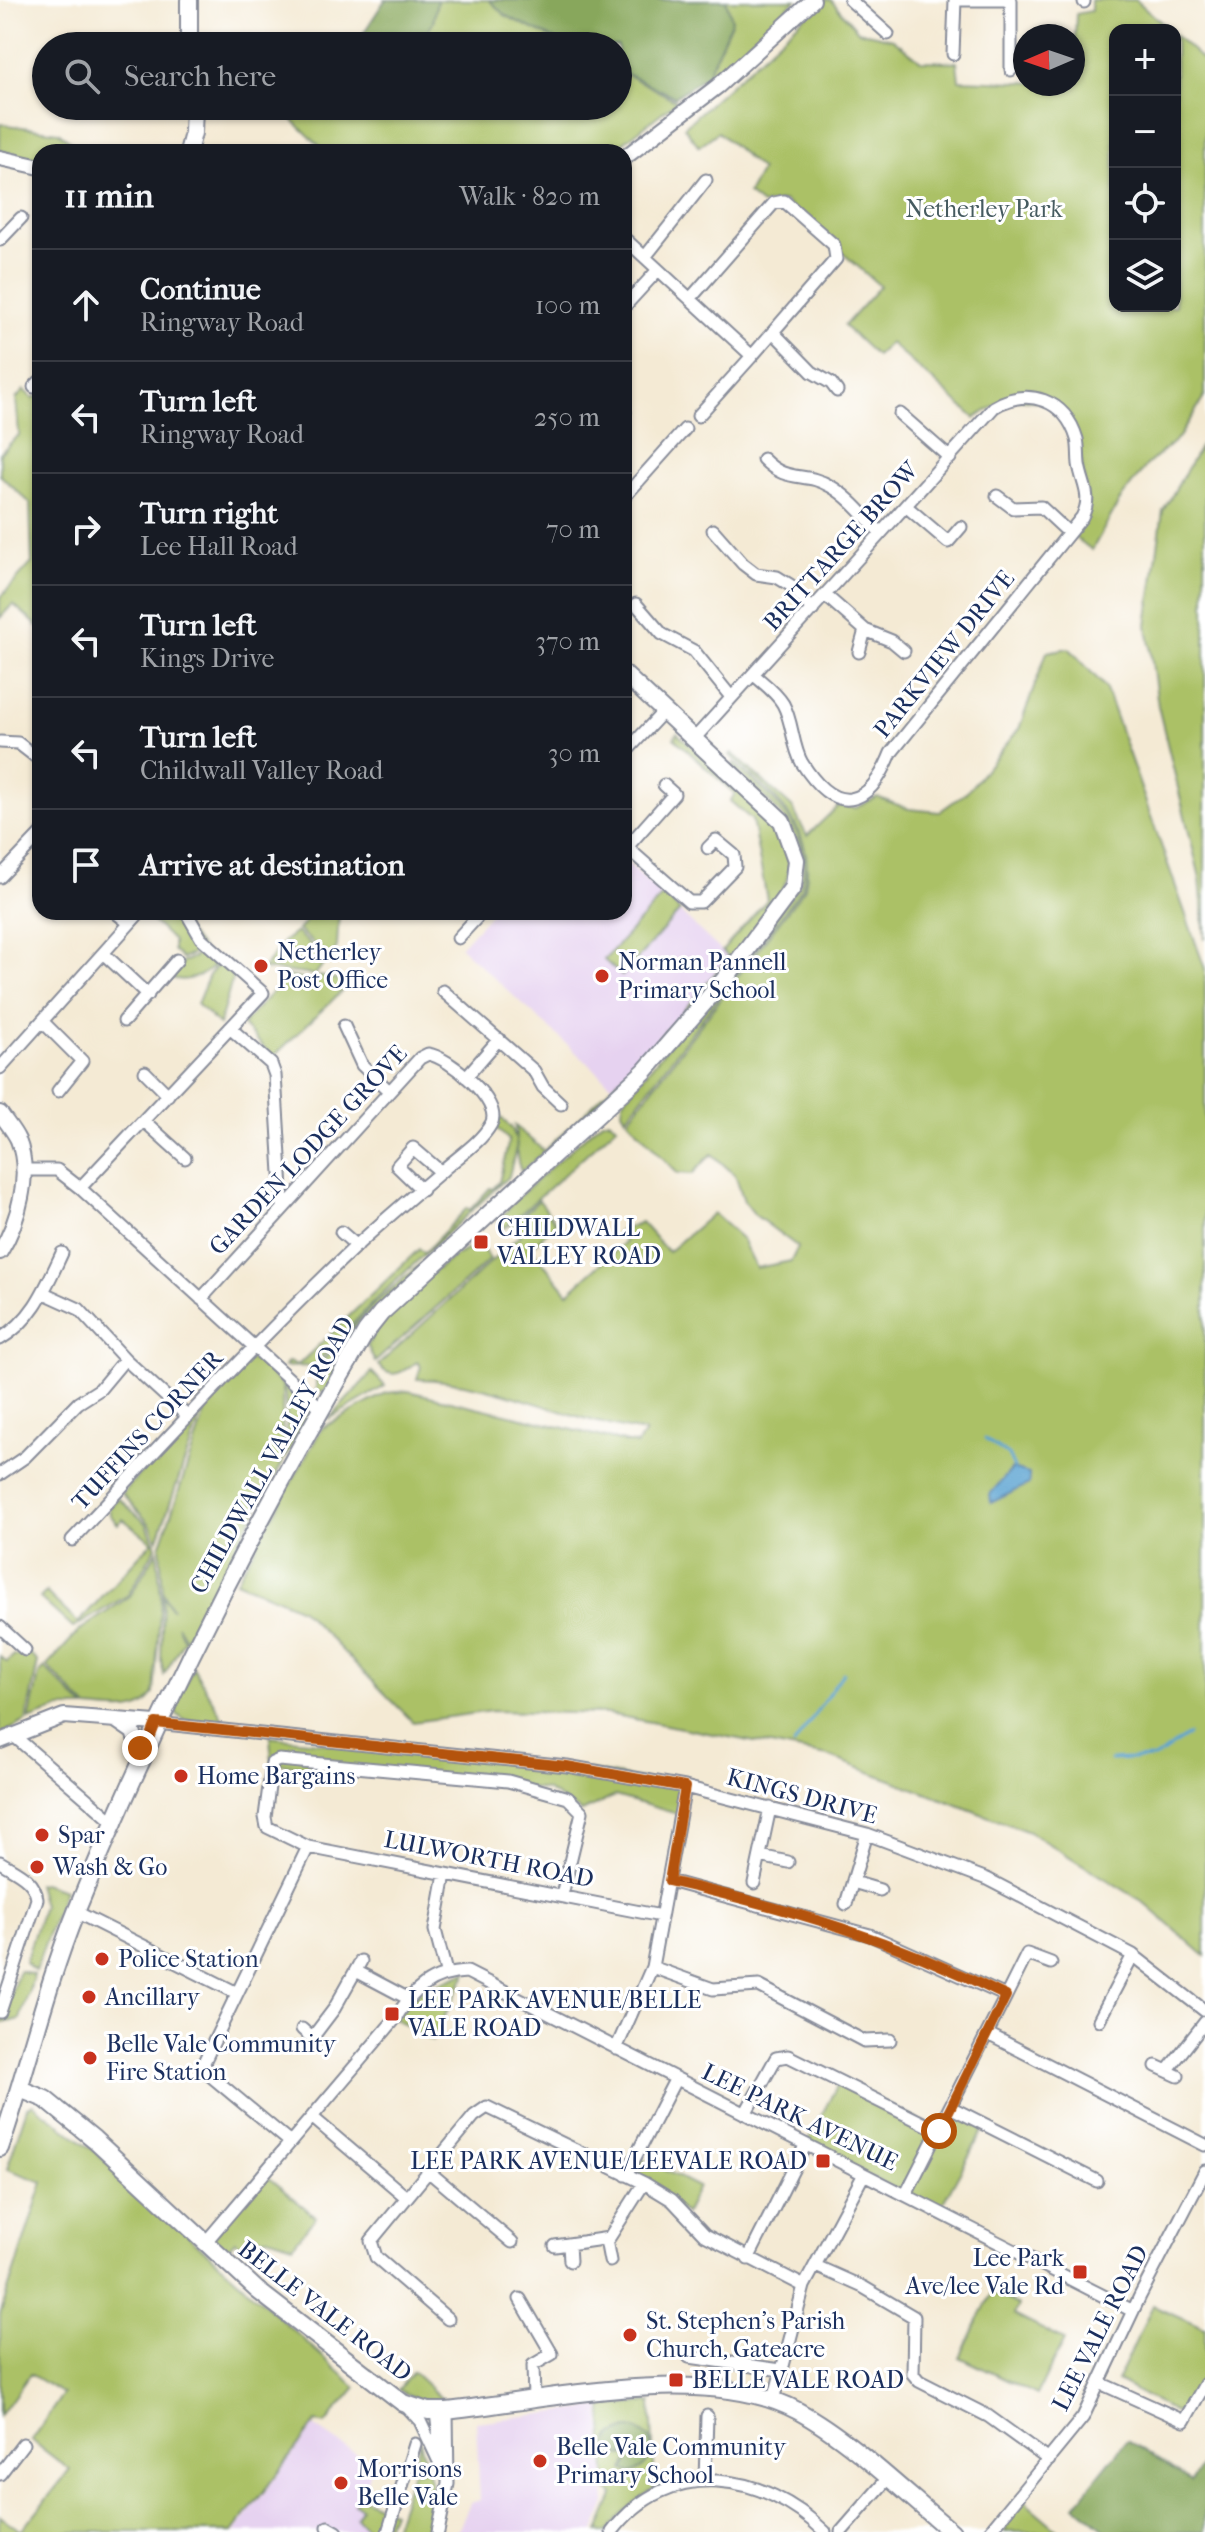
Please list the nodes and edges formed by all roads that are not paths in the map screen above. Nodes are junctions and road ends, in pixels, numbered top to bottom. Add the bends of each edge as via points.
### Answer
1 (189, 0) edge
2 (813, 0) edge
3 (850, 0) edge
4 (955, 0) edge
5 (1009, 0) edge
6 (865, 15) junction
7 (856, 26) dead end
8 (189, 32) edge
9 (888, 34) dead end
10 (953, 54) dead end
11 (1011, 70) dead end
12 (193, 120) edge
13 (190, 144) edge
14 (632, 152) edge
15 (0, 158) edge
16 (32, 165) edge
17 (706, 180) dead end
18 (21, 218) dead end
19 (0, 240) edge
20 (632, 245) edge
21 (645, 257) junction
22 (657, 271) junction
23 (632, 298) edge
24 (690, 299) junction
25 (775, 334) junction
26 (752, 356) junction
27 (837, 391) dead end
28 (1027, 395) joint
29 (900, 414) dead end
30 (698, 416) dead end
31 (685, 429) dead end
32 (950, 458) junction
33 (763, 459) dead end
34 (632, 487) edge
35 (997, 496) dead end
36 (907, 507) junction
37 (961, 527) dead end
38 (713, 530) dead end
39 (881, 533) junction
40 (1069, 533) junction
41 (825, 595) junction
42 (636, 604) dead end
43 (813, 610) junction
44 (865, 630) junction
45 (904, 651) dead end
46 (859, 652) dead end
47 (753, 674) junction
48 (632, 681) edge
49 (731, 697) junction
50 (664, 711) junction
51 (694, 739) junction
52 (0, 742) edge
53 (632, 745) edge
54 (32, 754) edge
55 (664, 785) dead end
56 (632, 840) edge
57 (32, 843) edge
58 (708, 848) dead end
59 (632, 851) edge
60 (2, 871) edge
61 (125, 920) edge
62 (132, 920) edge
63 (191, 920) edge
64 (475, 920) edge
65 (129, 923) junction
66 (458, 938) dead end
67 (104, 954) junction
68 (177, 960) dead end
69 (443, 991) dead end
70 (148, 995) junction
71 (42, 1021) junction
72 (124, 1021) dead end
73 (344, 1026) dead end
74 (230, 1028) junction
75 (499, 1039) junction
76 (0, 1068) edge
77 (145, 1072) dead end
78 (466, 1077) junction
79 (58, 1091) dead end
80 (389, 1091) junction
81 (168, 1095) junction
82 (561, 1104) dead end
83 (0, 1113) edge
84 (144, 1121) junction
85 (185, 1158) dead end
86 (22, 1170) junction
87 (441, 1172) junction
88 (80, 1188) junction
89 (422, 1190) junction
90 (283, 1206) junction
91 (341, 1232) dead end
92 (357, 1246) junction
93 (0, 1252) edge
94 (62, 1253) dead end
95 (44, 1293) junction
96 (201, 1299) junction
97 (0, 1339) edge
98 (254, 1350) junction
99 (125, 1359) junction
100 (321, 1408) junction
101 (186, 1415) junction
102 (0, 1474) edge
103 (72, 1540) dead end
104 (0, 1627) edge
105 (25, 1650) dead end
106 (115, 1719) junction
107 (156, 1723) junction
108 (7, 1738) edge
109 (142, 1759) junction
110 (685, 1787) junction
111 (770, 1808) junction
112 (116, 1824) junction
113 (867, 1834) junction
114 (308, 1847) junction
115 (760, 1856) junction
116 (0, 1862) edge
117 (788, 1862) dead end
118 (445, 1874) junction
119 (669, 1881) junction
120 (853, 1882) junction
121 (754, 1883) dead end
122 (880, 1890) dead end
123 (562, 1895) junction
124 (846, 1904) dead end
125 (76, 1912) junction
126 (661, 1916) junction
127 (1133, 1955) junction
128 (1051, 1963) dead end
129 (652, 1967) junction
130 (446, 1972) junction
131 (235, 1992) junction
132 (1006, 1996) junction
133 (407, 1998) junction
134 (1205, 2011) edge
135 (0, 2012) edge
136 (1099, 2020) dead end
137 (1205, 2022) edge
138 (302, 2029) dead end
139 (988, 2034) junction
140 (890, 2040) dead end
141 (616, 2049) junction
142 (1167, 2071) dead end
143 (675, 2080) junction
144 (20, 2089) junction
145 (952, 2108) junction
146 (745, 2114) junction
147 (312, 2117) junction
148 (939, 2131) junction
149 (290, 2142) junction
150 (1205, 2145) edge
151 (805, 2146) junction
152 (0, 2148) edge
153 (428, 2171) junction
154 (1205, 2171) edge
155 (864, 2174) junction
156 (626, 2175) junction
157 (1097, 2181) dead end
158 (644, 2183) junction
159 (1201, 2190) edge
160 (906, 2194) junction
161 (406, 2197) junction
162 (606, 2240) junction
163 (512, 2242) dead end
164 (204, 2244) junction
165 (569, 2245) junction
166 (555, 2246) dead end
167 (748, 2259) junction
168 (570, 2261) dead end
169 (610, 2261) dead end
170 (818, 2267) junction
171 (804, 2286) junction
172 (520, 2299) dead end
173 (1133, 2311) junction
174 (448, 2319) dead end
175 (689, 2357) dead end
176 (781, 2370) junction
177 (1100, 2383) junction
178 (1205, 2384) edge
179 (534, 2399) junction
180 (774, 2400) junction
181 (403, 2403) junction
182 (442, 2412) junction
183 (707, 2416) dead end
184 (23, 2444) dead end
185 (415, 2444) dead end
186 (1049, 2460) junction
187 (442, 2468) junction
188 (0, 2474) edge
189 (888, 2478) junction
190 (705, 2480) junction
191 (448, 2484) junction
192 (388, 2532) edge
193 (438, 2532) edge
194 (612, 2532) edge
195 (825, 2532) edge
196 (841, 2532) edge
197 (952, 2532) edge
198 (989, 2532) edge

1 - 8 main road
2 - 14 street via 718,86
3 - 6 street
4 - 5 street
4 - 10 street
5 - 11 street
6 - 7 street
6 - 9 street
12 - 13 main road
15 - 16 street
17 - 21 street
18 - 19 street
20 - 21 street
21 - 22 street
22 - 23 street
22 - 24 street
24 - 25 street via 774,203 784,201 834,245 836,259
24 - 26 street
25 - 26 street
25 - 27 street
26 - 30 street
28 - 32 street, BRITTARGE BROW via 994,407
28 - 40 street, PARKVIEW DRIVE via 1063,412 1078,442 1089,504
29 - 32 street
31 - 34 street
32 - 36 street, BRITTARGE BROW
33 - 39 street via 789,478 829,484
35 - 40 street via 1013,508 1041,507
36 - 37 street via 948,542
36 - 39 street, BRITTARGE BROW
38 - 43 street via 743,564 790,585
39 - 41 street, BRITTARGE BROW
40 - 47 street, PARKVIEW DRIVE via 891,753 873,789 857,799 843,800 826,790 801,762 785,707
41 - 43 street, BRITTARGE BROW
41 - 44 street
42 - 49 street via 662,634 694,651
43 - 47 street, BRITTARGE BROW
44 - 45 street
44 - 46 street
47 - 49 street, BRITTARGE BROW
48 - 50 main road
49 - 51 street, BRITTARGE BROW
50 - 51 main road
50 - 53 street
51 - 100 main road, CHILDWALL VALLEY ROAD via 782,821 796,860 793,887 682,1031 617,1099 381,1313
52 - 54 street via 18,743
55 - 56 street via 674,794
57 - 60 street
58 - 59 street via 716,840 734,855 735,867 701,902 689,902
61 - 65 street
62 - 65 street
63 - 74 street via 201,938 263,993
64 - 66 street
65 - 67 street
67 - 70 street
67 - 71 street
68 - 70 street
69 - 75 street
70 - 72 street
71 - 76 street
71 - 79 street via 82,1061
73 - 80 street via 362,1065
74 - 81 street
74 - 90 street via 271,1064 275,1075
75 - 78 street
75 - 82 street
77 - 81 street
78 - 80 street, GARDEN LODGE GROVE via 428,1054
78 - 87 street, GARDEN LODGE GROVE via 489,1099 492,1123
80 - 90 street, GARDEN LODGE GROVE
81 - 84 street
83 - 86 street via 18,1142
84 - 85 street
84 - 88 street
86 - 88 street via 57,1170
86 - 93 street via 14,1222
87 - 89 street, GARDEN LODGE GROVE
87 - 89 street via 413,1148 397,1166
88 - 96 street
89 - 92 street, GARDEN LODGE GROVE
90 - 96 street, GARDEN LODGE GROVE
91 - 92 street
92 - 98 street, GARDEN LODGE GROVE
94 - 95 street
95 - 97 street via 21,1327
95 - 99 street via 79,1309
96 - 98 street
98 - 100 street
98 - 101 street, TUFFINS CORNER
99 - 101 street
99 - 102 street via 100,1389
100 - 107 main road, CHILDWALL VALLEY ROAD
101 - 103 street, TUFFINS CORNER
104 - 105 street
106 - 107 street
106 - 108 street via 64,1716
106 - 109 street via 133,1732
107 - 109 main road, CHILDWALL VALLEY ROAD
107 - 110 street, KINGS DRIVE via 567,1766
108 - 112 street
109 - 112 main road, CHILDWALL VALLEY ROAD
110 - 111 street, KINGS DRIVE
110 - 119 street
111 - 113 street, KINGS DRIVE
111 - 115 street
112 - 125 main road, CHILDWALL VALLEY ROAD
113 - 120 street
113 - 127 street, KINGS DRIVE via 987,1879
114 - 118 street, LULWORTH ROAD
114 - 123 street, LULWORTH ROAD via 267,1827 271,1767 279,1760 508,1781 568,1798 582,1812
114 - 131 street
115 - 117 street
115 - 121 street
116 - 135 street via 30,1881 37,1899
118 - 123 street, LULWORTH ROAD
118 - 130 street via 435,1930
119 - 126 street
119 - 132 street via 870,1935
120 - 122 street
120 - 124 street
123 - 126 street, LULWORTH ROAD
125 - 131 street
125 - 144 main road, CHILDWALL VALLEY ROAD
126 - 129 street
127 - 134 street, KINGS DRIVE
127 - 136 street
128 - 132 street via 1027,1954
129 - 140 street via 695,1986 743,1995 759,1986 864,2041
129 - 141 street
130 - 133 street
130 - 141 street, LEE PARK AVENUE via 467,1972
131 - 149 street via 204,2062 206,2072
132 - 139 street
133 - 138 street via 358,1966 312,2038
133 - 147 street
137 - 142 street
139 - 145 street
139 - 150 street
141 - 143 street, LEE PARK AVENUE
143 - 146 street, LEE PARK AVENUE
143 - 156 street
144 - 152 main road, CHILDWALL VALLEY ROAD
144 - 164 main road, BELLE VALE ROAD via 45,2099 94,2139
145 - 148 street
145 - 157 street
146 - 148 street via 776,2058 788,2056
146 - 151 street, LEE PARK AVENUE
147 - 149 street
147 - 161 street
148 - 160 street
149 - 164 street
151 - 155 street, LEE PARK AVENUE
151 - 167 street
153 - 156 street via 474,2116 489,2107
153 - 161 street
153 - 163 street
154 - 159 street, LEE VALE ROAD
155 - 160 street, LEE PARK AVENUE
155 - 170 street
156 - 158 street
158 - 162 street
158 - 167 street via 672,2200 705,2235
159 - 173 street, LEE VALE ROAD
160 - 173 street, LEE PARK AVENUE
161 - 174 street via 373,2236 372,2251
162 - 165 street
162 - 169 street
164 - 181 main road, BELLE VALE ROAD via 369,2381
165 - 166 street
165 - 168 street
167 - 171 street
170 - 171 street
170 - 186 street via 914,2317 913,2374 919,2381 988,2416
171 - 176 street
172 - 179 street via 552,2354 533,2365
173 - 177 street, LEE VALE ROAD
175 - 176 street
176 - 180 street
177 - 178 street via 1184,2421
177 - 186 street, LEE VALE ROAD via 1083,2417
179 - 180 main road, BELLE VALE ROAD via 654,2387 738,2392
179 - 182 main road, BELLE VALE ROAD
180 - 189 main road, BELLE VALE ROAD via 810,2418
181 - 182 main road, BELLE VALE ROAD
181 - 187 street via 420,2421
182 - 187 street
182 - 191 street
183 - 190 street
184 - 188 street
185 - 192 street via 416,2466
186 - 198 street, LEE VALE ROAD
187 - 191 street
189 - 196 street
189 - 197 main road, BELLE VALE ROAD
190 - 194 street via 655,2493
190 - 195 street via 744,2483 781,2497
191 - 193 street

